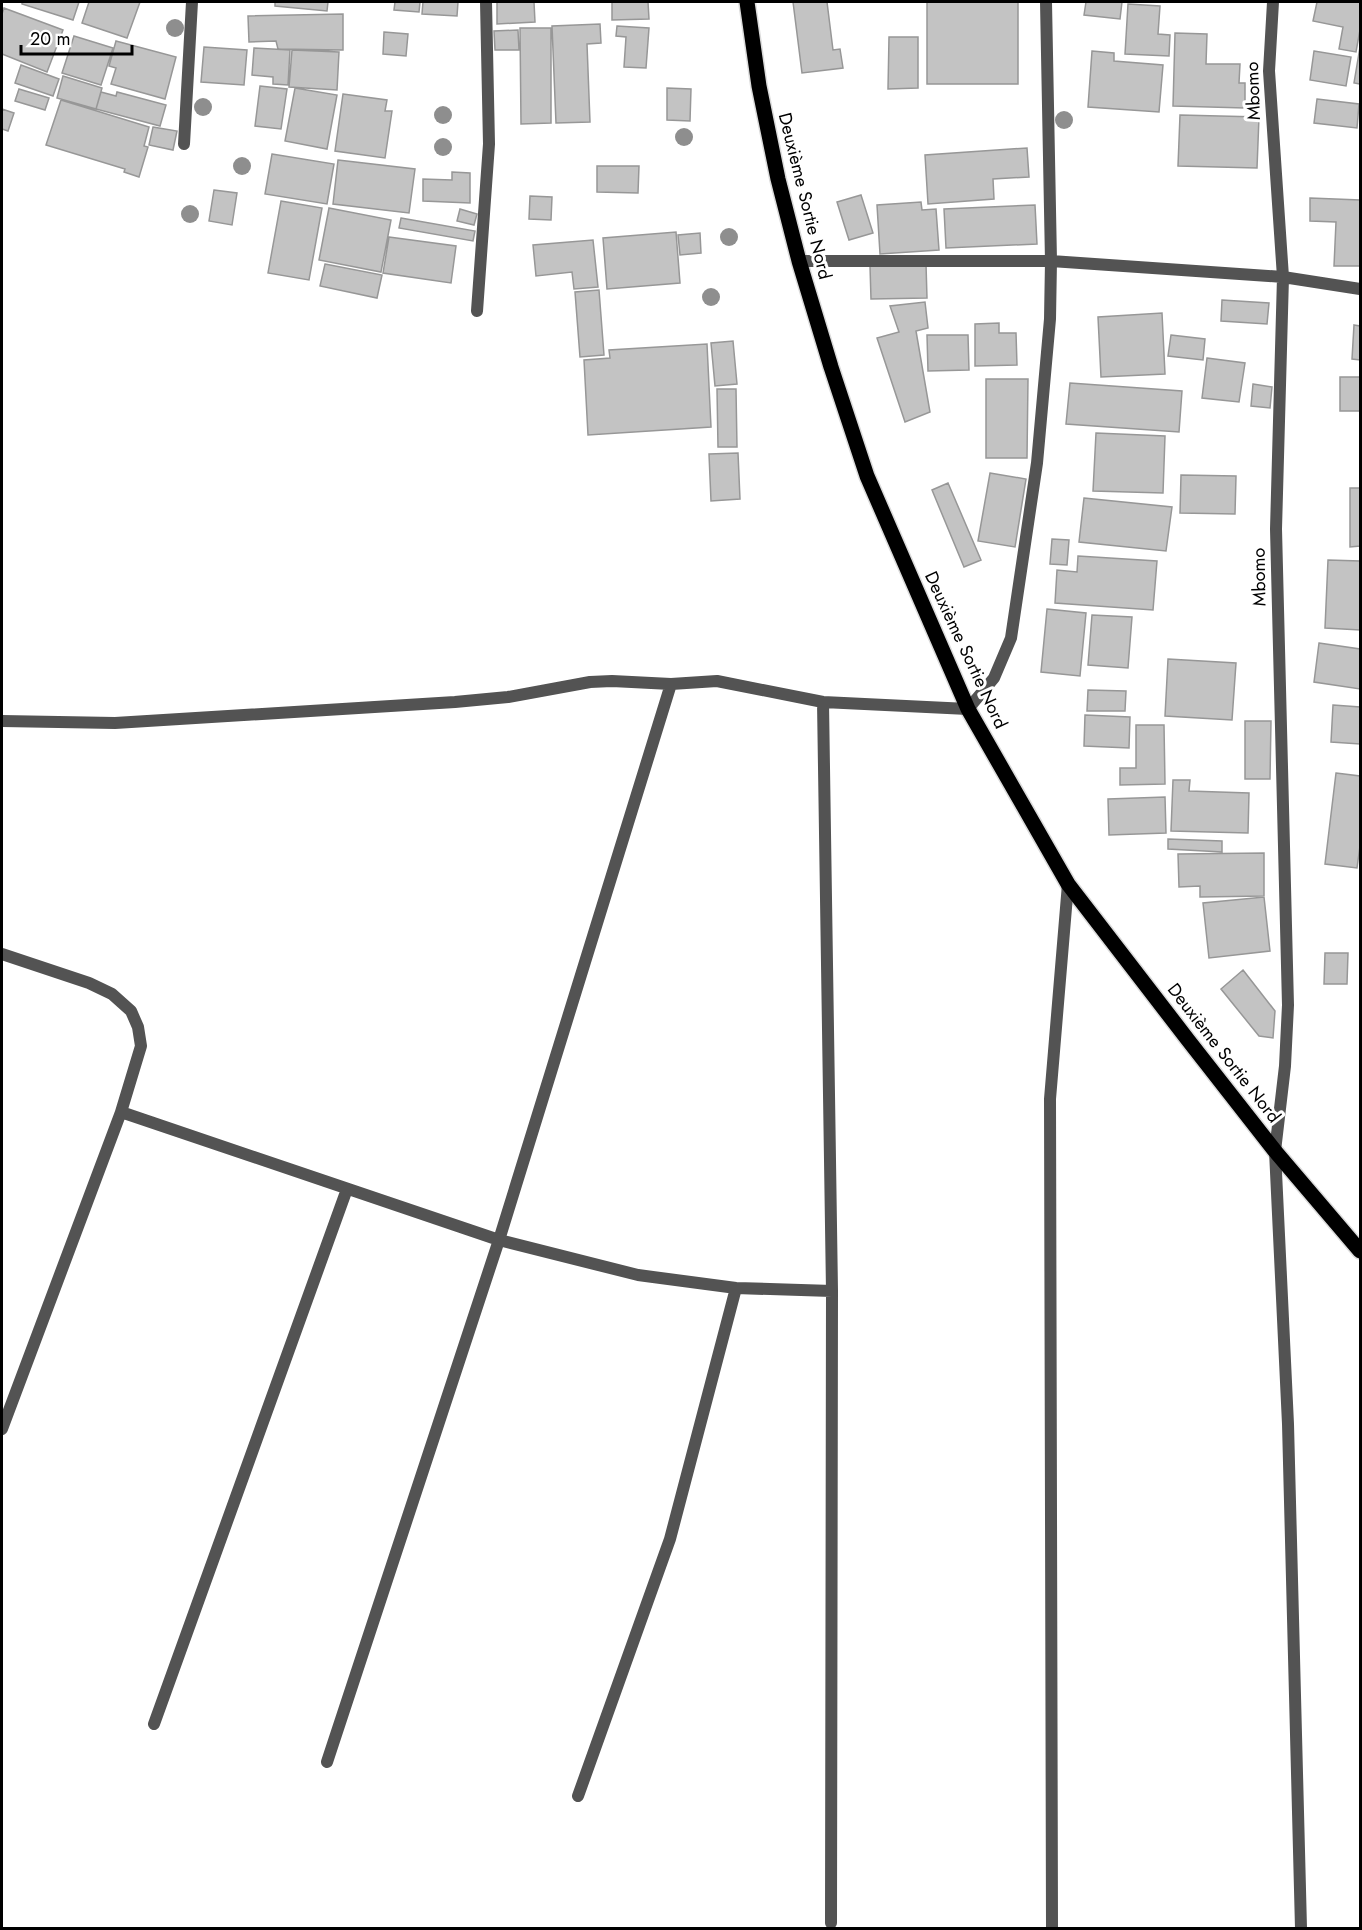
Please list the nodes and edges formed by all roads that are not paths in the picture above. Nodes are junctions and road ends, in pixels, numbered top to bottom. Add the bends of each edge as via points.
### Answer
1 (192, 2) edge
2 (486, 2) edge
3 (747, 2) edge
4 (1046, 2) edge
5 (1273, 2) edge
6 (184, 144) dead end
7 (800, 261) junction
8 (1051, 261) junction
9 (1283, 277) junction
10 (1360, 289) edge
11 (477, 311) dead end
12 (671, 684) junction
13 (823, 702) junction
14 (968, 710) junction
15 (2, 721) edge
16 (1068, 884) junction
17 (2, 954) edge
18 (121, 1112) junction
19 (1275, 1151) junction
20 (347, 1189) junction
21 (499, 1240) junction
22 (1360, 1251) edge
23 (736, 1288) junction
24 (832, 1291) junction
25 (2, 1429) edge
26 (154, 1724) dead end
27 (327, 1762) dead end
28 (578, 1796) dead end
29 (831, 1923) dead end
30 (1052, 1929) edge
31 (1300, 1929) edge

1 - 6 street
2 - 11 street via 489,144
3 - 7 main road, Deuxième Sortie Nord via 778,179
4 - 8 street
5 - 9 street, Mbomo via 1269,71
7 - 8 street
7 - 14 main road, Deuxième Sortie Nord via 867,476
8 - 9 street
8 - 14 street via 1050,319 1037,463 1011,638 994,678
9 - 10 street
9 - 19 street, Mbomo via 1276,528 1288,1005
12 - 13 street via 717,681
12 - 15 street via 590,682 455,702 115,723
12 - 21 street
13 - 14 street
13 - 24 street
14 - 16 main road, Deuxième Sortie Nord
16 - 19 main road, Deuxième Sortie Nord
16 - 30 street via 1050,1099
17 - 18 street via 112,993 131,1011 141,1046
18 - 20 street
18 - 25 street
19 - 22 main road, Deuxième Sortie Nord
19 - 31 street, Mbomo via 1288,1424
20 - 21 street
20 - 26 street
21 - 23 street via 638,1275
21 - 27 street
23 - 24 street
23 - 28 street via 670,1539
24 - 29 street

